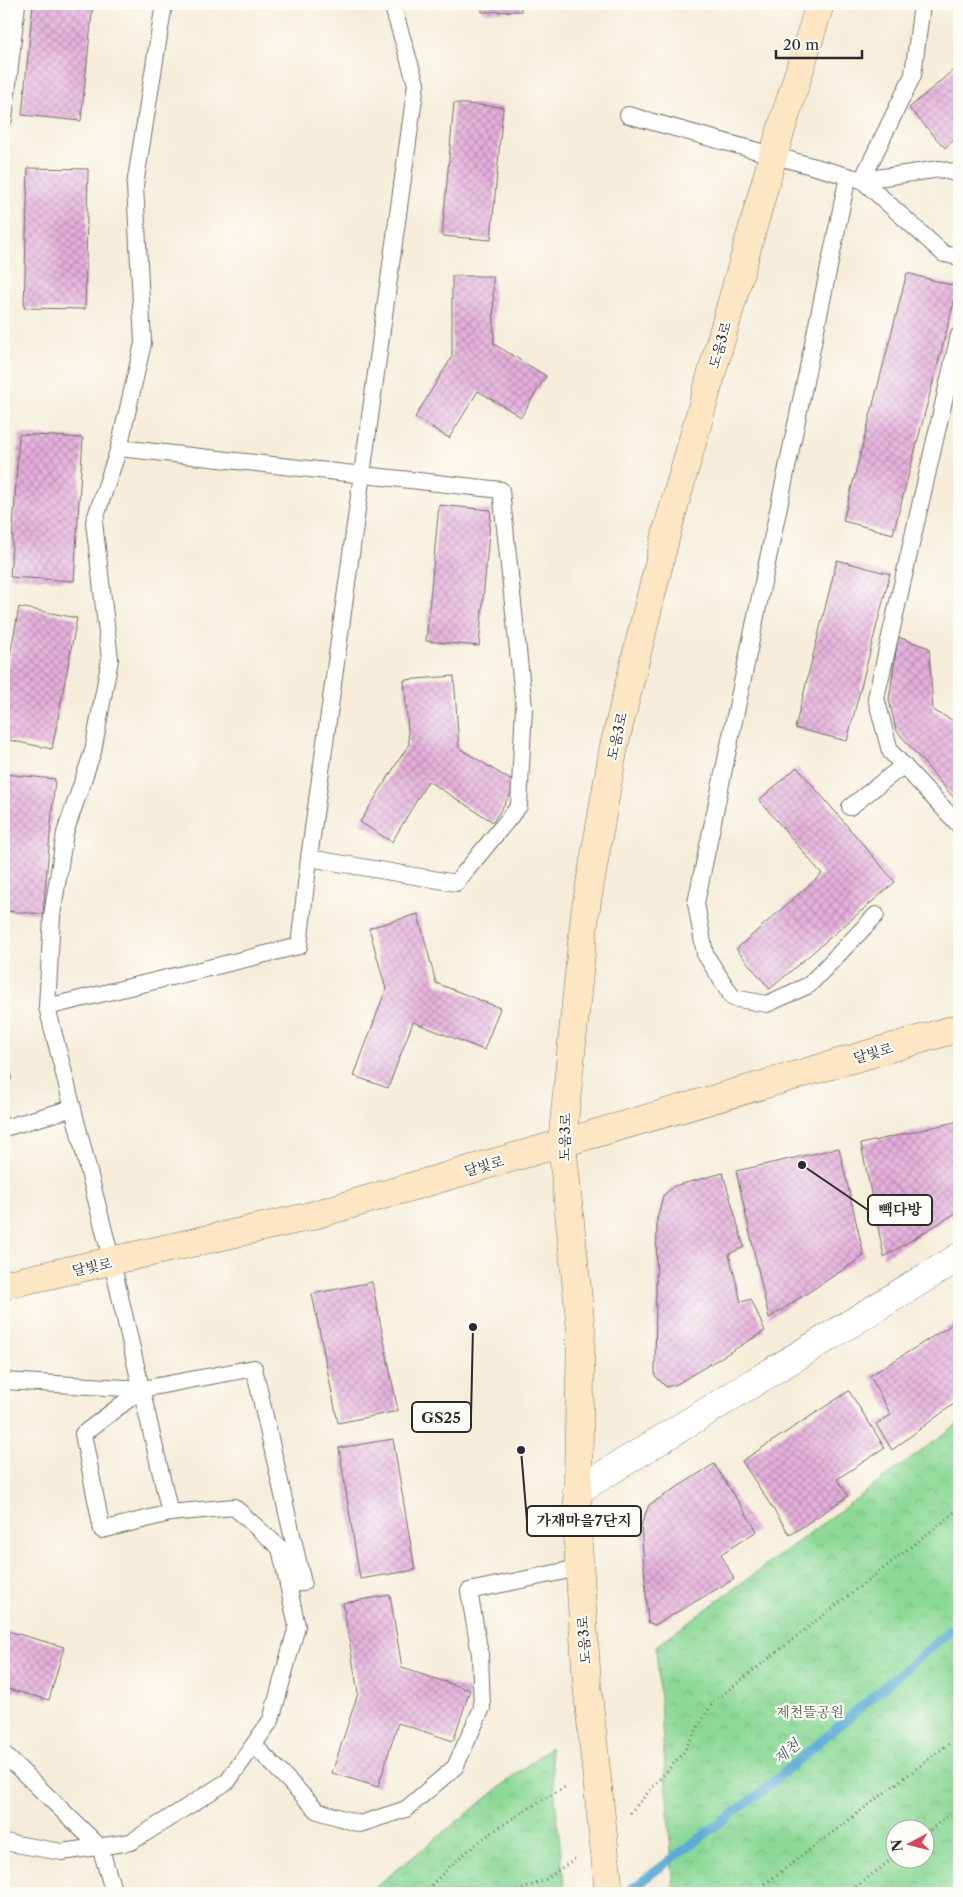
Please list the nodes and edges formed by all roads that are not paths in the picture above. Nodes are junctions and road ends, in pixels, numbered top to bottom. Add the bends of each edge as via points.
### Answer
1 (17, 4) edge
2 (164, 4) edge
3 (392, 4) edge
4 (820, 4) edge
5 (922, 4) edge
6 (628, 115) dead end
7 (4, 119) edge
8 (773, 156) junction
9 (959, 174) edge
10 (855, 178) junction
11 (959, 257) edge
12 (959, 335) edge
13 (119, 448) junction
14 (362, 474) junction
15 (904, 765) junction
16 (850, 806) dead end
17 (959, 825) edge
18 (309, 858) junction
19 (876, 915) dead end
20 (47, 1007) junction
21 (959, 1028) edge
22 (73, 1108) junction
23 (4, 1128) edge
24 (562, 1143) junction
25 (959, 1257) edge
26 (112, 1262) junction
27 (4, 1285) edge
28 (4, 1381) edge
29 (142, 1389) junction
30 (578, 1491) junction
31 (170, 1513) junction
32 (579, 1568) junction
33 (288, 1584) junction
34 (254, 1745) junction
35 (4, 1754) edge
36 (4, 1842) edge
37 (100, 1846) junction
38 (114, 1893) edge
39 (609, 1893) edge

1 - 7 lane
2 - 13 lane via 136,184 143,343
3 - 14 lane via 416,84
4 - 8 street, 도움3로
5 - 10 lane via 913,75
6 - 8 lane
8 - 10 lane
8 - 24 street, 도움3로 via 667,531 614,746 585,914
9 - 10 lane via 940,169
10 - 11 lane via 944,254
10 - 19 lane via 696,902 705,954 733,998 767,1004 809,985
12 - 15 lane via 876,698 890,751
13 - 14 lane
13 - 20 lane via 94,522 110,659 93,750 65,833 52,916
14 - 18 lane
14 - 18 lane via 501,490 524,707 519,806 456,883
15 - 16 lane
15 - 17 lane
18 - 20 lane via 299,946
20 - 22 lane
21 - 24 street, 달빛로
22 - 23 lane
22 - 26 lane
24 - 26 street, 달빛로 via 307,1217
24 - 30 street, 도움3로 via 581,1330
25 - 30 street
26 - 27 street, 달빛로
26 - 29 lane
28 - 29 lane
29 - 31 lane
29 - 31 lane via 83,1434 102,1530
29 - 33 lane via 254,1368 303,1583
30 - 32 street, 도움3로
31 - 33 lane via 234,1507 280,1548
32 - 34 lane via 469,1591 480,1654 482,1708 454,1767 406,1808 360,1824 318,1811
32 - 39 street, 도움3로, bridge via 587,1684
33 - 34 lane via 298,1626 271,1720
34 - 37 lane via 228,1781 131,1842
35 - 37 lane
36 - 37 lane via 62,1852
37 - 38 lane

